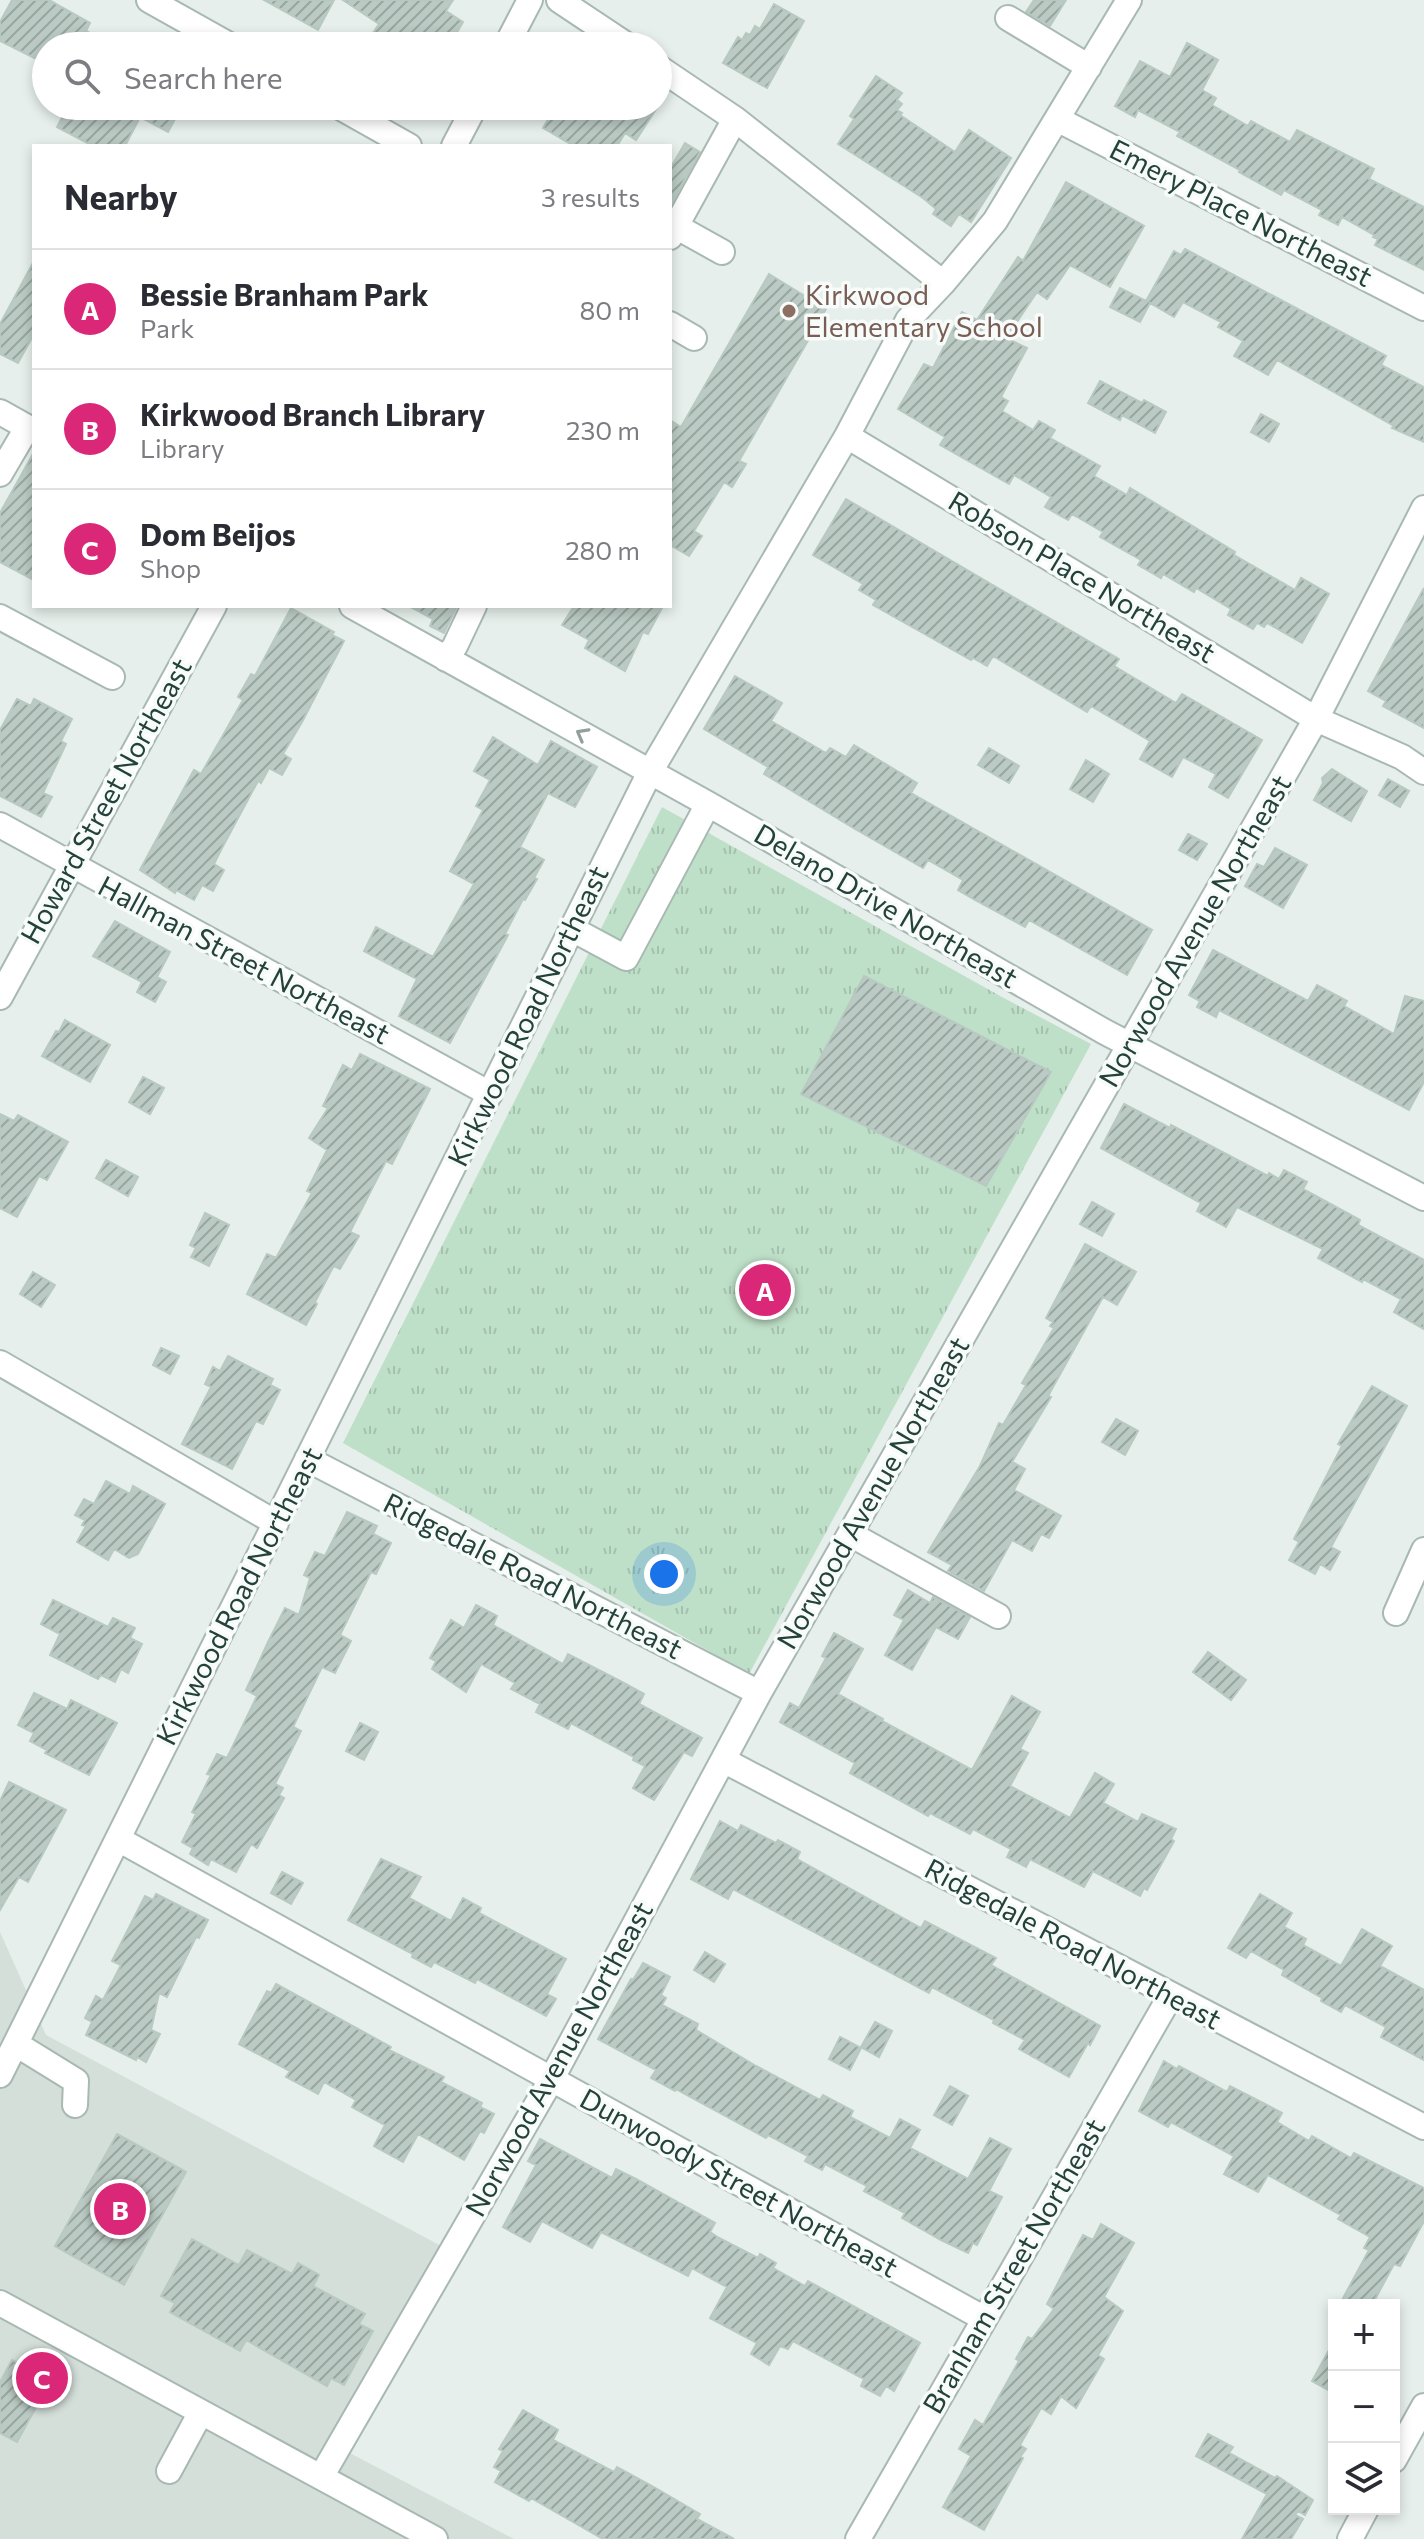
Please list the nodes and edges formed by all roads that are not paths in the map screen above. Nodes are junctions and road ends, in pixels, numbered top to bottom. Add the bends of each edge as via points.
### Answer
1 (149, 0) edge
2 (530, 0) edge
3 (559, 0) edge
4 (1129, 0) edge
5 (1008, 18) dead end
6 (206, 32) edge
7 (513, 32) edge
8 (607, 32) edge
9 (1089, 67) junction
10 (672, 76) edge
11 (735, 119) junction
12 (1057, 119) junction
13 (363, 120) edge
14 (468, 120) edge
15 (405, 144) edge
16 (455, 144) edge
17 (672, 229) edge
18 (722, 252) dead end
19 (943, 283) junction
20 (1424, 308) edge
21 (672, 325) edge
22 (694, 338) dead end
23 (0, 412) edge
24 (31, 430) edge
25 (847, 436) junction
26 (0, 474) edge
27 (1424, 508) edge
28 (213, 608) edge
29 (356, 608) edge
30 (473, 608) edge
31 (0, 617) edge
32 (446, 659) junction
33 (112, 677) dead end
34 (1316, 719) junction
35 (650, 772) junction
36 (1424, 772) edge
37 (708, 804) junction
38 (0, 825) edge
39 (70, 865) junction
40 (572, 929) junction
41 (0, 997) edge
42 (1130, 1046) junction
43 (490, 1094) junction
44 (1424, 1198) edge
45 (0, 1363) edge
46 (307, 1459) junction
47 (276, 1523) junction
48 (850, 1534) junction
49 (1424, 1550) edge
50 (1396, 1613) dead end
51 (998, 1616) dead end
52 (759, 1693) junction
53 (723, 1760) junction
54 (118, 1839) junction
55 (1171, 1995) junction
56 (16, 2044) junction
57 (0, 2075) edge
58 (551, 2080) junction
59 (75, 2105) dead end
60 (1424, 2127) edge
61 (0, 2303) edge
62 (983, 2318) junction
63 (1424, 2406) edge
64 (201, 2412) junction
65 (1400, 2449) edge
66 (169, 2471) dead end
67 (321, 2477) junction
68 (1363, 2515) edge
69 (435, 2539) edge
70 (858, 2539) edge
71 (1350, 2539) edge

1 - 6 street
2 - 7 street
3 - 8 street
4 - 9 street, Kirkwood Road Northeast
5 - 9 street
9 - 12 street, Kirkwood Road Northeast
10 - 11 street
11 - 17 street
11 - 19 street
12 - 19 street, Kirkwood Road Northeast via 995,221
12 - 20 street, Emery Place Northeast
13 - 15 street
14 - 16 street
17 - 18 street
19 - 25 street, Kirkwood Road Northeast via 908,320
21 - 22 street
23 - 24 street
24 - 26 street
25 - 34 street, Robson Place Northeast
25 - 35 street, Kirkwood Road Northeast
27 - 34 street, Norwood Avenue Northeast
28 - 39 street, Howard Street Northeast
29 - 32 street, Delano Drive Northeast
30 - 32 street
31 - 33 street
35 -> 32 street, Delano Drive Northeast
34 - 36 street, Robson Place Northeast
34 - 42 street, Norwood Avenue Northeast
35 - 37 street, Delano Drive Northeast
35 - 40 street, Kirkwood Road Northeast
37 - 40 street via 626,958
37 - 42 street, Delano Drive Northeast
38 - 39 street, Hallman Street Northeast
39 - 41 street, Howard Street Northeast
39 - 43 street, Hallman Street Northeast
40 - 43 street, Kirkwood Road Northeast
42 - 44 street, Delano Drive Northeast
42 - 48 street, Norwood Avenue Northeast
43 - 46 street, Kirkwood Road Northeast
45 - 47 street
46 - 47 street, Kirkwood Road Northeast
46 - 52 street, Ridgedale Road Northeast
47 - 54 street, Kirkwood Road Northeast
48 - 51 street
48 - 52 street, Norwood Avenue Northeast
49 - 50 street
52 - 53 street, Norwood Avenue Northeast
53 - 55 street, Ridgedale Road Northeast
53 - 58 street, Norwood Avenue Northeast
54 - 56 street, Kirkwood Road Northeast
54 - 58 street, Dunwoody Street Northeast
55 - 60 street, Ridgedale Road Northeast
55 - 62 street, Branham Street Northeast
56 - 57 street, Kirkwood Road Northeast
56 - 59 street via 76,2081
58 - 62 street, Dunwoody Street Northeast
58 - 67 street, Norwood Avenue Northeast
61 - 64 street
62 - 70 street, Branham Street Northeast
63 - 65 street
64 - 66 street
64 - 67 street
67 - 69 street
68 - 71 street

